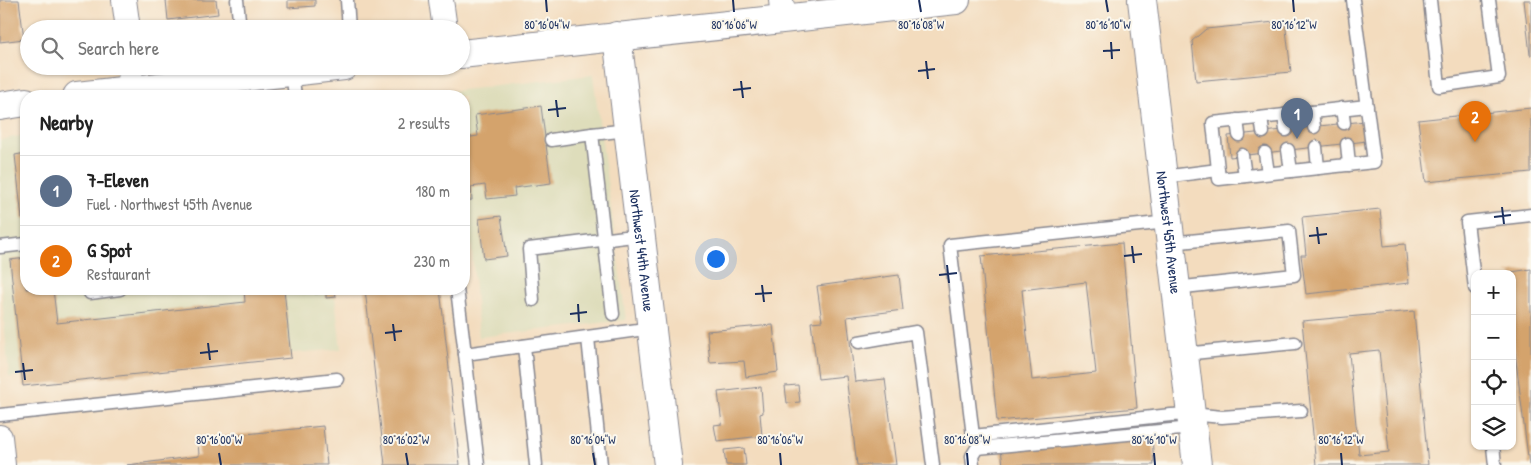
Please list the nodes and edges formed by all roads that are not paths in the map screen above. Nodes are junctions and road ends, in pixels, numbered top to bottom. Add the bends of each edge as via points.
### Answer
1 (124, 0) edge
2 (237, 0) edge
3 (346, 0) edge
4 (441, 0) edge
5 (956, 0) edge
6 (1142, 0) edge
7 (1353, 0) edge
8 (1430, 0) edge
9 (1489, 0) edge
10 (782, 9) edge
11 (127, 20) edge
12 (239, 20) edge
13 (348, 20) edge
14 (444, 20) edge
15 (617, 36) junction
16 (470, 53) edge
17 (235, 75) edge
18 (256, 75) edge
19 (319, 75) edge
20 (131, 84) edge
21 (294, 84) edge
22 (104, 90) edge
23 (190, 90) edge
24 (20, 103) edge
25 (0, 106) edge
26 (1366, 106) junction
27 (1342, 108) junction
28 (1312, 112) junction
29 (1284, 115) junction
30 (1261, 118) junction
31 (1238, 120) junction
32 (1344, 124) dead end
33 (1314, 127) dead end
34 (628, 130) junction
35 (1286, 130) dead end
36 (1263, 132) dead end
37 (592, 134) junction
38 (1239, 135) dead end
39 (551, 140) dead end
40 (1347, 144) dead end
41 (1316, 147) dead end
42 (1288, 150) dead end
43 (1266, 152) dead end
44 (1242, 155) dead end
45 (1349, 164) junction
46 (1318, 168) junction
47 (1218, 170) junction
48 (1291, 171) junction
49 (1268, 173) junction
50 (1245, 176) junction
51 (1163, 177) junction
52 (1531, 215) edge
53 (1169, 233) junction
54 (641, 235) junction
55 (604, 240) junction
56 (20, 245) edge
57 (0, 247) edge
58 (1473, 270) edge
59 (1175, 288) junction
60 (458, 295) edge
61 (533, 300) dead end
62 (613, 314) dead end
63 (652, 328) junction
64 (588, 338) junction
65 (860, 342) dead end
66 (1294, 343) dead end
67 (524, 346) junction
68 (466, 354) junction
69 (1183, 354) junction
70 (337, 379) dead end
71 (1301, 412) dead end
72 (0, 415) edge
73 (1192, 421) junction
74 (0, 437) edge
75 (0, 441) edge
76 (1493, 450) edge
77 (3, 465) edge
78 (478, 465) edge
79 (536, 465) edge
80 (601, 465) edge
81 (668, 465) edge
82 (932, 465) edge
83 (973, 465) edge
84 (1197, 465) edge
85 (1495, 465) edge

1 - 11 street
2 - 12 lane
3 - 13 lane
4 - 14 street
5 - 10 street
6 - 51 street, Northwest 45th Avenue
7 - 26 lane
8 - 9 lane via 1439,86 1499,77
10 - 15 street
15 - 16 street
15 - 34 street, Northwest 44th Avenue
17 - 23 street
18 - 21 street
19 - 21 street
20 - 22 street
20 - 23 street
24 - 25 street
26 - 27 lane
26 - 45 lane via 1374,162
27 - 28 lane
27 - 32 lane
28 - 29 lane
28 - 33 lane
29 - 30 lane
29 - 35 lane
30 - 31 lane
30 - 36 lane
31 - 38 lane
31 - 47 lane via 1213,123
34 - 37 lane
34 - 54 street, Northwest 44th Avenue
37 - 39 lane
37 - 55 lane
40 - 45 lane
41 - 46 lane
42 - 48 lane
43 - 49 lane
44 - 50 lane
45 - 46 lane
46 - 48 lane
47 - 50 lane via 1219,179
47 - 51 lane
48 - 49 lane
49 - 50 lane
51 - 53 street, Northwest 45th Avenue
52 - 58 lane via 1467,222
53 - 59 street, Northwest 45th Avenue
53 - 59 lane via 1289,231 1294,276
53 - 73 lane via 950,246 973,436
54 - 55 lane
54 - 63 street, Northwest 44th Avenue
55 - 61 lane via 528,249
55 - 62 lane
56 - 57 lane
59 - 69 street, Northwest 45th Avenue
60 - 68 lane
63 - 64 lane
63 - 81 street, Northwest 44th Avenue
64 - 67 lane
64 - 80 lane
65 - 82 lane via 916,332
66 - 69 lane
67 - 68 lane
67 - 79 lane
68 - 78 lane
69 - 73 street, Northwest 45th Avenue
70 - 72 lane
71 - 73 lane
73 - 83 lane via 977,448 972,456
73 - 84 street, Northwest 45th Avenue
74 - 75 street
75 - 77 street
76 - 85 lane

